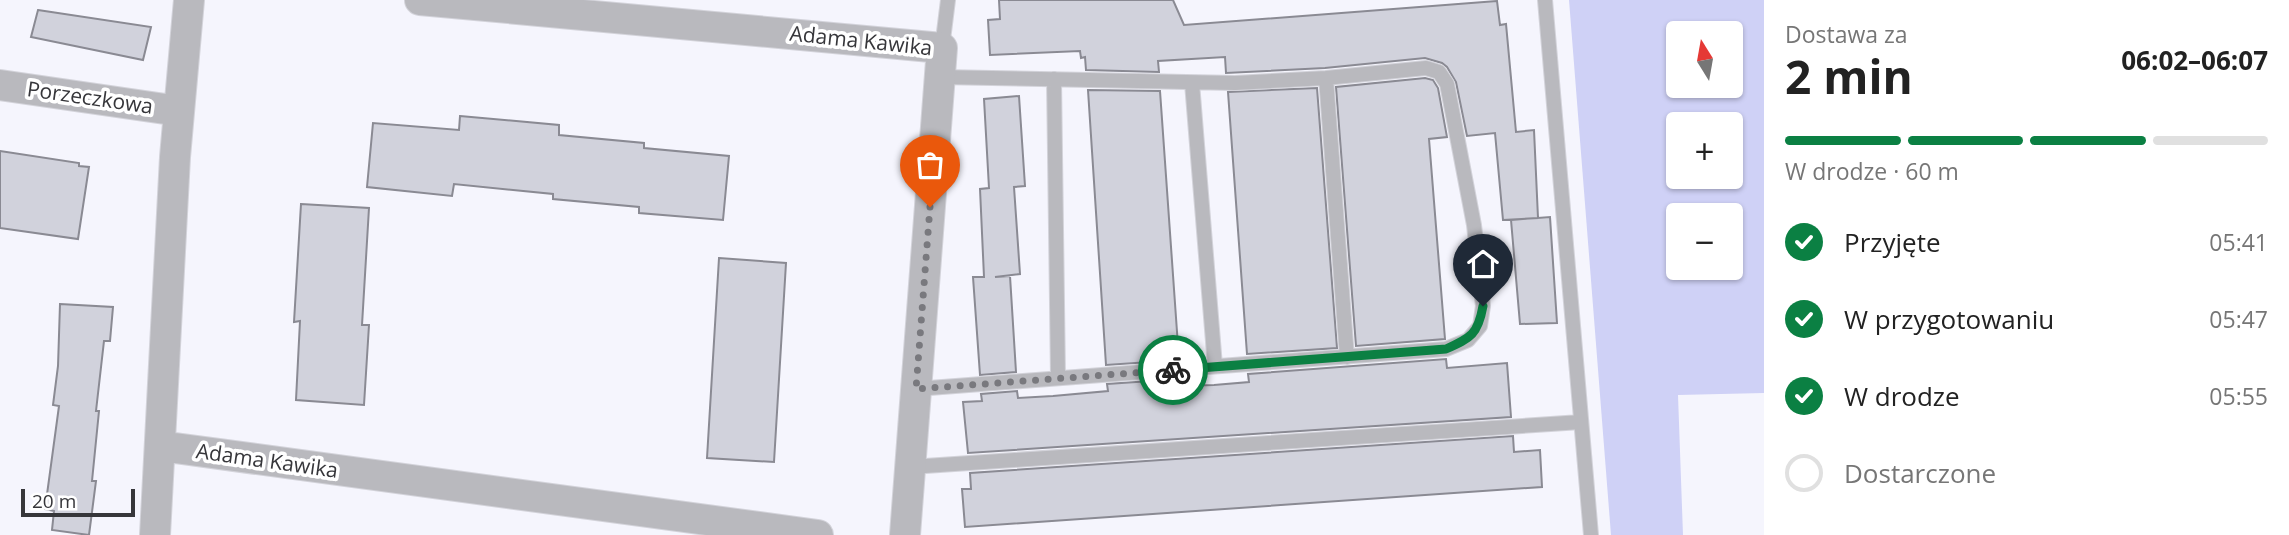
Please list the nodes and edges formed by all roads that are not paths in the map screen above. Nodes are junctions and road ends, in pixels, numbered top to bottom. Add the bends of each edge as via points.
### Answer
1 (189, 0) edge
2 (420, 0) edge
3 (948, 0) edge
4 (1545, 0) edge
5 (942, 48) junction
6 (940, 77) junction
7 (1325, 78) junction
8 (1054, 79) junction
9 (1192, 83) junction
10 (0, 85) edge
11 (179, 111) junction
12 (1347, 357) junction
13 (1215, 366) junction
14 (1058, 378) junction
15 (916, 389) junction
16 (1581, 422) junction
17 (160, 446) junction
18 (910, 467) junction
19 (155, 535) edge
20 (818, 535) edge
21 (905, 535) edge
22 (1591, 535) edge

1 - 11 street
2 - 5 street, Adama Kawika
3 - 5 lane
4 - 16 lane
5 - 6 street, Adama Kawika
6 - 8 lane
6 - 15 street, Adama Kawika
7 - 9 lane
7 - 12 lane
7 - 12 lane via 1426,68 1439,72 1447,84 1474,225 1483,306 1480,326 1468,340 1446,349
8 - 9 lane
8 - 14 lane
9 - 13 lane
10 - 11 street, Porzeczkowa
11 - 17 street
12 - 13 lane
13 - 14 lane
14 - 15 lane
15 - 18 street, Adama Kawika
16 - 18 lane
16 - 22 lane
17 - 19 street
17 - 20 street, Adama Kawika
18 - 21 street, Adama Kawika

